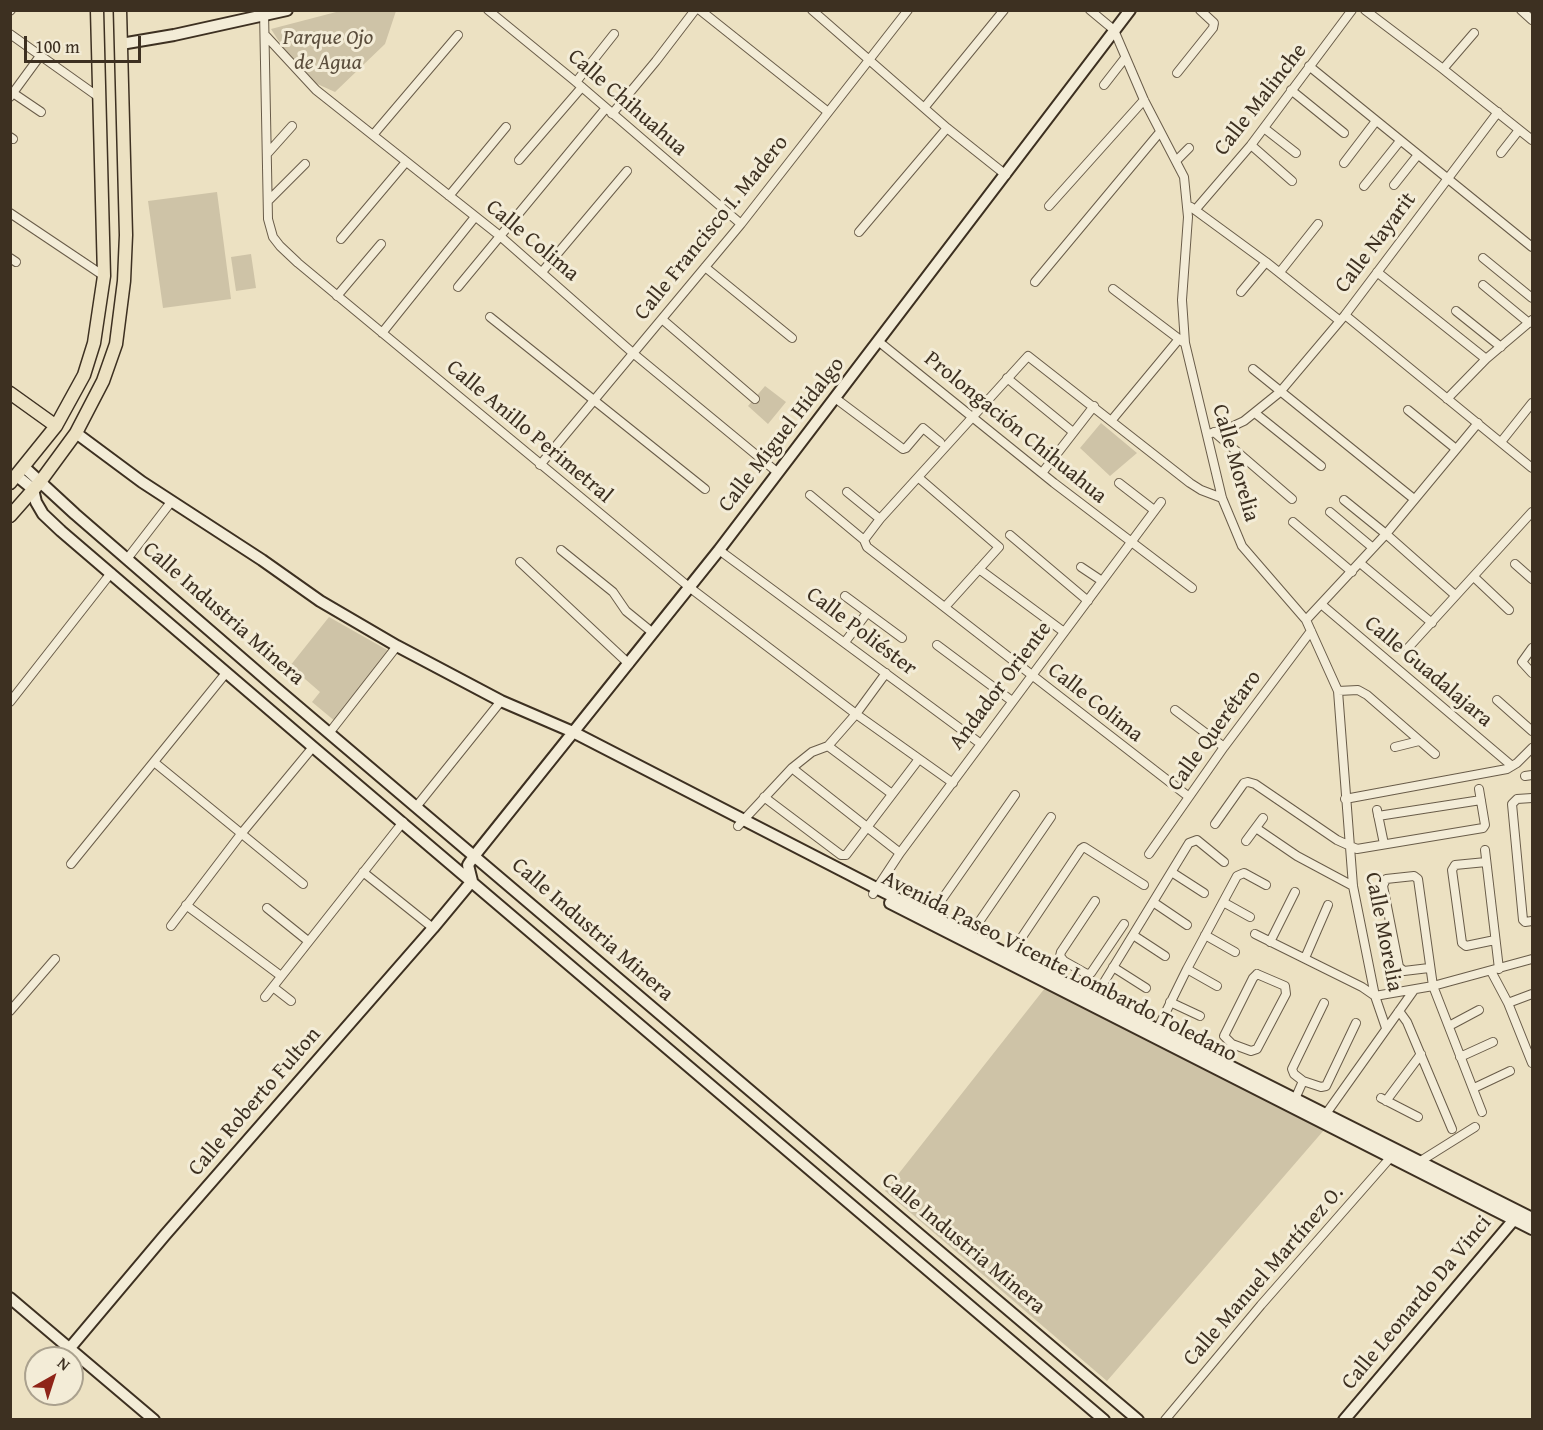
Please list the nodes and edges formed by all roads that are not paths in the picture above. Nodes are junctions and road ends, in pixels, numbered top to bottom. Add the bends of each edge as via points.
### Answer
1 (97, 10) edge
2 (120, 10) edge
3 (287, 10) edge
4 (488, 10) edge
5 (695, 10) edge
6 (700, 10) edge
7 (812, 10) edge
8 (909, 10) edge
9 (1004, 10) edge
10 (1090, 10) edge
11 (1130, 10) edge
12 (1200, 10) edge
13 (1352, 10) edge
14 (1365, 10) edge
15 (264, 13) edge
16 (1114, 30) junction
17 (1474, 33) dead end
18 (10, 34) edge
19 (614, 34) dead end
20 (458, 35) dead end
21 (266, 36) junction
22 (121, 44) junction
23 (40, 56) junction
24 (1125, 58) junction
25 (870, 59) junction
26 (1309, 66) junction
27 (1443, 69) junction
28 (1177, 72) dead end
29 (579, 85) junction
30 (1104, 85) dead end
31 (1291, 90) junction
32 (12, 95) edge
33 (100, 98) junction
34 (1144, 100) junction
35 (924, 108) junction
36 (609, 111) junction
37 (41, 112) dead end
38 (828, 112) junction
39 (1498, 112) junction
40 (1376, 121) junction
41 (292, 126) dead end
42 (506, 128) dead end
43 (946, 128) junction
44 (1264, 128) junction
45 (1519, 129) junction
46 (1160, 132) junction
47 (1344, 133) dead end
48 (373, 135) junction
49 (1533, 140) edge
50 (1400, 141) junction
51 (1251, 145) junction
52 (1189, 148) dead end
53 (1296, 153) dead end
54 (1501, 153) dead end
55 (267, 154) junction
56 (1417, 156) junction
57 (519, 160) dead end
58 (1177, 160) junction
59 (406, 162) junction
60 (1344, 163) dead end
61 (305, 164) dead end
62 (627, 171) dead end
63 (1006, 175) junction
64 (1447, 178) junction
65 (1292, 181) dead end
66 (1394, 185) dead end
67 (1364, 186) dead end
68 (449, 196) junction
69 (268, 201) junction
70 (1187, 204) junction
71 (1049, 206) dead end
72 (1196, 209) junction
73 (10, 213) edge
74 (475, 217) junction
75 (741, 224) junction
76 (1318, 224) dead end
77 (859, 232) dead end
78 (500, 236) junction
79 (341, 239) dead end
80 (381, 244) dead end
81 (1533, 247) edge
82 (1483, 258) dead end
83 (1266, 262) junction
84 (705, 267) junction
85 (542, 272) junction
86 (1280, 272) junction
87 (1377, 272) junction
88 (104, 276) junction
89 (1035, 282) dead end
90 (1483, 285) dead end
91 (458, 287) dead end
92 (1113, 289) dead end
93 (1241, 292) dead end
94 (337, 296) junction
95 (1533, 298) edge
96 (1456, 311) dead end
97 (490, 317) dead end
98 (1342, 318) junction
99 (663, 320) junction
100 (1531, 322) edge
101 (382, 333) junction
102 (792, 338) dead end
103 (878, 341) junction
104 (1182, 341) junction
105 (1501, 347) junction
106 (634, 354) junction
107 (1486, 359) junction
108 (1253, 369) dead end
109 (1007, 378) junction
110 (1280, 392) junction
111 (10, 393) edge
112 (835, 398) junction
113 (755, 399) dead end
114 (1448, 399) junction
115 (595, 401) junction
116 (1533, 403) edge
117 (1094, 406) junction
118 (1408, 410) dead end
119 (1255, 413) junction
120 (973, 416) junction
121 (1112, 421) junction
122 (1478, 423) junction
123 (56, 426) junction
124 (1073, 432) junction
125 (76, 433) junction
126 (1211, 433) junction
127 (940, 442) dead end
128 (1501, 442) junction
129 (1456, 449) junction
130 (540, 465) junction
131 (1321, 466) dead end
132 (1533, 468) edge
133 (777, 472) junction
134 (1042, 473) junction
135 (16, 474) edge
136 (919, 478) junction
137 (1119, 483) dead end
138 (36, 485) junction
139 (705, 489) dead end
140 (847, 492) dead end
141 (810, 495) dead end
142 (1222, 498) junction
143 (1292, 499) dead end
144 (1414, 499) junction
145 (1344, 500) dead end
146 (171, 502) junction
147 (1161, 502) dead end
148 (1154, 510) junction
149 (1330, 512) dead end
150 (1533, 512) edge
151 (75, 514) junction
152 (10, 516) edge
153 (880, 519) junction
154 (1293, 522) dead end
155 (61, 531) junction
156 (1386, 534) junction
157 (1010, 535) dead end
158 (866, 543) junction
159 (1130, 543) junction
160 (1373, 548) junction
161 (561, 550) dead end
162 (719, 550) junction
163 (126, 559) junction
164 (520, 562) dead end
165 (1360, 563) junction
166 (1515, 564) dead end
167 (1081, 567) dead end
168 (980, 568) junction
169 (1352, 572) junction
170 (111, 573) junction
171 (1474, 577) junction
172 (1533, 579) edge
173 (1102, 581) junction
174 (689, 587) junction
175 (1192, 588) dead end
176 (1455, 595) junction
177 (845, 596) dead end
178 (1088, 601) junction
179 (1321, 604) junction
180 (945, 607) junction
181 (1509, 610) dead end
182 (867, 613) junction
183 (1306, 620) junction
184 (1432, 623) junction
185 (1311, 631) junction
186 (1064, 632) junction
187 (653, 633) junction
188 (902, 638) dead end
189 (845, 642) junction
190 (937, 645) dead end
191 (397, 646) junction
192 (1408, 648) dead end
193 (1533, 648) edge
194 (629, 664) junction
195 (226, 673) junction
196 (1533, 673) edge
197 (886, 674) junction
198 (1031, 676) junction
199 (276, 688) junction
200 (1338, 691) junction
201 (1497, 700) dead end
202 (501, 701) junction
203 (1012, 701) junction
204 (10, 702) edge
205 (264, 704) junction
206 (1175, 710) dead end
207 (856, 714) junction
208 (1533, 731) edge
209 (330, 732) junction
210 (573, 732) junction
211 (1419, 741) junction
212 (981, 744) junction
213 (828, 746) junction
214 (313, 747) junction
215 (1224, 747) junction
216 (1395, 747) dead end
217 (1532, 749) edge
218 (1435, 754) dead end
219 (919, 759) junction
220 (154, 762) junction
221 (1512, 766) junction
222 (792, 768) junction
223 (953, 783) junction
224 (1479, 789) dead end
225 (892, 794) junction
226 (1015, 795) dead end
227 (764, 797) junction
228 (1189, 797) junction
229 (1533, 798) edge
230 (1345, 799) junction
231 (1481, 800) junction
232 (416, 807) junction
233 (1052, 817) dead end
234 (1263, 818) dead end
235 (403, 822) junction
236 (741, 824) junction
237 (1215, 824) dead end
238 (868, 826) junction
239 (1256, 828) junction
240 (242, 834) junction
241 (1246, 840) dead end
242 (1384, 844) junction
243 (1349, 847) junction
244 (1485, 850) dead end
245 (900, 852) junction
246 (1149, 854) dead end
247 (474, 856) junction
248 (1224, 862) dead end
249 (1486, 862) junction
250 (71, 864) dead end
251 (363, 872) junction
252 (1173, 873) junction
253 (472, 881) junction
254 (303, 884) dead end
255 (1144, 885) dead end
256 (1266, 885) dead end
257 (1353, 886) junction
258 (874, 891) junction
259 (1295, 892) dead end
260 (1203, 893) dead end
261 (1095, 901) dead end
262 (1154, 902) junction
263 (1222, 902) junction
264 (186, 905) junction
265 (1328, 905) dead end
266 (267, 908) dead end
267 (932, 916) junction
268 (1250, 917) dead end
269 (1533, 921) edge
270 (1124, 924) dead end
271 (1187, 925) dead end
272 (171, 926) dead end
273 (433, 928) junction
274 (1255, 934) dead end
275 (970, 935) junction
276 (1133, 935) junction
277 (1205, 935) junction
278 (1495, 940) junction
279 (308, 941) junction
280 (1270, 942) junction
281 (1235, 952) dead end
282 (1012, 955) junction
283 (1166, 956) dead end
284 (1305, 958) junction
285 (55, 959) dead end
286 (1533, 959) edge
287 (1064, 961) junction
288 (1113, 967) junction
289 (1429, 968) junction
290 (1187, 969) junction
291 (1495, 970) junction
292 (281, 976) junction
293 (1053, 982) junction
294 (1217, 986) dead end
295 (1433, 986) junction
296 (273, 987) junction
297 (1146, 987) dead end
298 (1414, 990) junction
299 (1533, 994) edge
300 (1375, 996) junction
301 (265, 997) dead end
302 (1095, 997) junction
303 (291, 1001) dead end
304 (1170, 1002) junction
305 (1324, 1003) dead end
306 (1508, 1003) junction
307 (1479, 1010) dead end
308 (10, 1011) edge
309 (1399, 1011) junction
310 (1200, 1016) dead end
311 (1356, 1023) dead end
312 (1449, 1026) junction
313 (1386, 1028) junction
314 (1157, 1030) junction
315 (1493, 1042) dead end
316 (1232, 1044) junction
317 (1420, 1054) junction
318 (1460, 1057) junction
319 (1223, 1063) junction
320 (1533, 1063) edge
321 (1510, 1071) dead end
322 (1303, 1081) junction
323 (1474, 1088) junction
324 (1294, 1100) junction
325 (1482, 1112) dead end
326 (1418, 1117) dead end
327 (1323, 1118) junction
328 (1475, 1127) dead end
329 (1452, 1129) dead end
330 (1390, 1158) junction
331 (1419, 1162) junction
332 (1517, 1216) junction
333 (1533, 1218) edge
334 (1533, 1229) edge
335 (10, 1298) edge
336 (66, 1346) edge
337 (72, 1346) edge
338 (84, 1361) edge
339 (154, 1419) edge
340 (1104, 1419) edge
341 (1138, 1419) edge
342 (1165, 1419) edge
343 (1344, 1419) edge

1 - 33 main road
2 - 22 main road
3 - 15 main road
4 - 29 street, Calle Chihuahua
5 - 36 street via 656,61
6 - 38 street
7 - 25 street
8 - 25 street, Calle Francisco I. Madero
9 - 35 street
10 - 16 street, Calle Morelia
11 - 16 main road, Calle Miguel Hidalgo
12 - 28 street via 1214,23 1213,28
13 - 26 street, Calle Malinche
14 - 27 street
15 - 21 street, Calle Anillo Perimetral
15 - 22 main road
16 - 24 street, Calle Morelia
16 - 63 main road, Calle Miguel Hidalgo
17 - 27 street
18 - 23 street
19 - 29 street
20 - 48 street
21 - 48 street, Calle Colima via 316,90
21 - 55 street, Calle Anillo Perimetral
22 - 125 main road via 124,281 111,359
23 - 32 street
23 - 33 street
24 - 30 street
24 - 34 street, Calle Morelia
25 - 35 street
25 - 38 street, Calle Francisco I. Madero
26 - 31 street, Calle Malinche
26 - 40 street
27 - 39 street
29 - 36 street, Calle Chihuahua
29 - 57 street
31 - 44 street, Calle Malinche
31 - 47 street
32 - 37 street
33 - 88 main road
34 - 46 street, Calle Morelia
34 - 71 street
35 - 43 street
36 - 75 street, Calle Chihuahua
36 - 78 street
38 - 75 street, Calle Francisco I. Madero
39 - 45 street
39 - 64 street, Calle Nayarit
40 - 50 street
40 - 60 street
41 - 55 street
42 - 68 street
43 - 63 street
43 - 77 street
44 - 51 street, Calle Malinche
44 - 53 street
45 - 49 street
45 - 54 street
46 - 58 street, Calle Morelia
46 - 89 street
48 - 59 street, Calle Colima
50 - 56 street
50 - 67 street
51 - 65 street
51 - 72 street, Calle Malinche
52 - 58 street
55 - 69 street, Calle Anillo Perimetral
56 - 64 street
56 - 66 street
58 - 70 street, Calle Morelia via 1184,177
59 - 68 street, Calle Colima
59 - 79 street
61 - 69 street
62 - 85 street
63 - 103 main road, Calle Miguel Hidalgo
64 - 81 street
64 - 87 street, Calle Nayarit
68 - 74 street, Calle Colima
69 - 94 street, Calle Anillo Perimetral via 273,237
70 - 72 street
70 - 104 street, Calle Morelia
72 - 83 street
73 - 88 street
74 - 78 street, Calle Colima
74 - 101 street
75 - 84 street, Calle Francisco I. Madero
76 - 86 street
78 - 85 street, Calle Colima
78 - 91 street
80 - 94 street
82 - 95 street
83 - 86 street
83 - 93 street
84 - 99 street, Calle Francisco I. Madero
84 - 102 street
85 - 106 street, Calle Colima
86 - 98 street
87 - 98 street, Calle Nayarit
87 - 107 street
88 - 123 main road via 88,365
90 - 100 street
92 - 104 street
94 - 101 street, Calle Anillo Perimetral
96 - 105 street
97 - 115 street
98 - 110 street, Calle Nayarit
98 - 114 street
99 - 106 street, Calle Francisco I. Madero
99 - 113 street
100 - 105 street
101 - 130 street, Calle Anillo Perimetral
103 - 112 main road, Calle Miguel Hidalgo
103 - 120 street, Prolongación Chihuahua
104 - 121 street
104 - 126 street, Calle Morelia
105 - 107 street
106 - 115 street, Calle Francisco I. Madero
106 - 133 street, Calle Colima
107 - 114 street
108 - 110 street
109 - 117 street via 1029,356
109 - 120 street
109 - 124 street
110 - 119 street, Calle Nayarit
110 - 144 street
111 - 123 main road
112 - 127 street via 903,448 923,428
112 - 133 main road, Calle Miguel Hidalgo
114 - 122 street
115 - 130 street, Calle Francisco I. Madero
115 - 139 street
116 - 128 street
117 - 121 street
117 - 124 street
118 - 129 street
119 - 126 street, Calle Nayarit
119 - 131 street
120 - 134 street, Prolongación Chihuahua
120 - 136 street
121 - 142 street via 1190,483
122 - 128 street
122 - 129 street
123 - 135 main road
124 - 134 street
125 - 138 main road
125 - 146 main road, Avenida Paseo Vicente Lombardo Toledano
126 - 142 street, Calle Morelia
126 - 143 street
128 - 132 street
129 - 144 street
130 - 174 street, Calle Anillo Perimetral
133 - 162 main road, Calle Miguel Hidalgo
134 - 159 street, Prolongación Chihuahua
135 - 138 main road, Calle Industria Minera
136 - 153 street
136 - 168 street via 999,547
137 - 148 street
138 - 151 main road, Calle Industria Minera
138 - 152 main road
138 - 155 main road, Calle Industria Minera via 43,514
140 - 153 street
141 - 158 street, Calle Colima
142 - 183 street, Calle Morelia via 1242,546
144 - 156 street
145 - 156 street
146 - 163 street
146 - 191 main road, Avenida Paseo Vicente Lombardo Toledano via 320,601
147 - 148 street, Andador Oriente
148 - 159 street, Andador Oriente
149 - 160 street
150 - 171 street
151 - 155 main road via 64,521
151 - 163 main road, Calle Industria Minera
153 - 158 street
154 - 169 street
155 - 170 main road, Calle Industria Minera
156 - 160 street
156 - 176 street
157 - 178 street
158 - 180 street, Calle Colima
159 - 173 street, Andador Oriente
159 - 175 street, Prolongación Chihuahua
160 - 165 street
161 - 187 street via 613,592 627,611
162 - 174 main road, Calle Miguel Hidalgo
162 - 189 street, Calle Poliéster
163 - 199 main road, Calle Industria Minera
164 - 194 street
165 - 169 street
165 - 184 street
166 - 172 street
167 - 173 street
168 - 180 street
168 - 186 street
169 - 179 street
170 - 195 main road, Calle Industria Minera
170 - 204 street
171 - 176 street
171 - 181 street
173 - 178 street, Andador Oriente
174 - 187 main road, Calle Miguel Hidalgo
174 - 207 street, Calle Anillo Perimetral
176 - 184 street
177 - 182 street
178 - 186 street, Andador Oriente
179 - 183 street
179 - 221 street, Calle Guadalajara
180 - 198 street, Calle Colima
182 - 188 street
182 - 189 street
183 - 185 street, Calle Morelia
184 - 192 street
185 - 200 street, Calle Morelia
185 - 215 street, Calle Querétaro
186 - 198 street, Andador Oriente
187 - 194 main road, Calle Miguel Hidalgo
189 - 197 street, Calle Poliéster
190 - 203 street
191 - 202 main road, Avenida Paseo Vicente Lombardo Toledano
191 - 209 street
193 - 196 street via 1522,662
194 - 210 main road, Calle Miguel Hidalgo
195 - 205 main road, Calle Industria Minera
195 - 220 street
197 - 207 street
197 - 212 street, Calle Poliéster
198 - 203 street, Andador Oriente
198 - 228 street, Calle Colima
199 - 205 main road
199 - 209 main road, Calle Industria Minera
200 - 211 street via 1358,690 1367,694
200 - 230 street, Calle Morelia
201 - 208 street
202 - 210 main road, Avenida Paseo Vicente Lombardo Toledano
202 - 232 street
203 - 212 street, Andador Oriente
205 - 214 main road, Calle Industria Minera
206 - 215 street
207 - 213 street
207 - 219 street, Calle Anillo Perimetral
209 - 232 main road, Calle Industria Minera
210 - 236 main road, Avenida Paseo Vicente Lombardo Toledano
210 - 247 main road, Calle Miguel Hidalgo
211 - 216 street
211 - 218 street
212 - 223 street, Andador Oriente
213 - 222 street via 812,752
213 - 225 street
214 - 235 main road, Calle Industria Minera
214 - 240 street
215 - 228 street, Calle Querétaro
217 - 221 street
219 - 223 street, Calle Anillo Perimetral
219 - 225 street
220 - 240 street
220 - 250 street
221 - 230 street
222 - 227 street
222 - 238 street
223 - 245 street, Andador Oriente
224 - 231 street
225 - 238 street
226 - 267 street
227 - 236 street
227 - 238 street via 841,855 848,854
228 - 246 street, Calle Querétaro
229 - 269 street via 1517,799 1512,804 1523,920
230 - 243 street, Calle Morelia
231 - 242 street via 1483,828
231 - 242 street via 1378,813
232 - 247 main road, Calle Industria Minera
233 - 275 street
234 - 239 street
235 - 251 street
235 - 253 main road, Calle Industria Minera
236 - 258 main road, Avenida Paseo Vicente Lombardo Toledano
237 - 243 street via 1248,782
238 - 245 street
239 - 241 street
239 - 257 street
240 - 254 street
240 - 264 street
242 - 243 street
243 - 257 street, Calle Morelia
244 - 249 street
245 - 258 street, Andador Oriente
247 - 253 main road via 468,865
247 - 341 main road, Calle Industria Minera
248 - 252 street via 1193,840
249 - 278 street
249 - 278 street via 1455,865 1452,870 1462,943 1466,946
251 - 273 street
251 - 279 street
252 - 260 street
252 - 262 street
253 - 273 main road, Calle Roberto Fulton
253 - 340 main road, Calle Industria Minera
255 - 282 street via 1088,848 1081,849
256 - 263 street via 1244,873 1237,876
257 - 300 street, Calle Morelia
258 - 267 main road, Avenida Paseo Vicente Lombardo Toledano
258 - 293 main road, Avenida Paseo Vicente Lombardo Toledano
259 - 280 street
261 - 287 street via 1061,952
262 - 271 street
262 - 276 street
263 - 268 street
263 - 277 street
264 - 272 street
264 - 292 street
265 - 284 street
266 - 279 street
267 - 275 main road, Avenida Paseo Vicente Lombardo Toledano
270 - 287 street via 1091,973
273 - 337 main road, Calle Roberto Fulton
274 - 280 street
275 - 282 main road, Avenida Paseo Vicente Lombardo Toledano
276 - 283 street
276 - 288 street
277 - 281 street
277 - 290 street
278 - 291 street
279 - 292 street
280 - 284 street
282 - 293 main road, Avenida Paseo Vicente Lombardo Toledano
284 - 300 street
285 - 308 street
286 - 291 street
287 - 293 street
288 - 297 street
288 - 302 street
289 - 289 street via 1399,967 1383,886 1386,879 1418,879
289 - 295 street
290 - 294 street
290 - 304 street
291 - 295 street
291 - 306 street
292 - 296 street
293 - 302 main road, Avenida Paseo Vicente Lombardo Toledano
293 - 327 main road, Avenida Paseo Vicente Lombardo Toledano
295 - 298 street
295 - 312 street
296 - 301 street
296 - 303 street
298 - 300 street
298 - 309 street
299 - 306 street
300 - 313 street, Calle Morelia
302 - 314 main road, Avenida Paseo Vicente Lombardo Toledano
304 - 310 street
304 - 314 street
305 - 322 street via 1292,1069
306 - 320 street
307 - 312 street
309 - 313 street
309 - 317 street
311 - 322 street via 1326,1086
312 - 318 street
313 - 327 street
314 - 319 main road, Avenida Paseo Vicente Lombardo Toledano
315 - 318 street
316 - 316 street via 1225,1039 1225,1032 1255,975 1285,986 1286,994 1257,1049 1251,1051
316 - 319 street
317 - 326 street via 1384,1100
317 - 329 street
318 - 323 street
319 - 324 main road, Avenida Paseo Vicente Lombardo Toledano
321 - 323 street
322 - 324 street
323 - 325 street
324 - 327 main road, Avenida Paseo Vicente Lombardo Toledano
327 - 330 main road, Avenida Paseo Vicente Lombardo Toledano
327 - 331 main road, Avenida Paseo Vicente Lombardo Toledano
328 - 331 street
330 - 332 main road, Avenida Paseo Vicente Lombardo Toledano
330 - 342 street, Calle Manuel Martínez O.
331 - 332 main road, Avenida Paseo Vicente Lombardo Toledano
332 - 333 main road, Avenida Paseo Vicente Lombardo Toledano
332 - 334 main road, Avenida Paseo Vicente Lombardo Toledano
332 - 343 main road, Calle Leonardo Da Vinci
335 - 336 main road
338 - 339 main road

